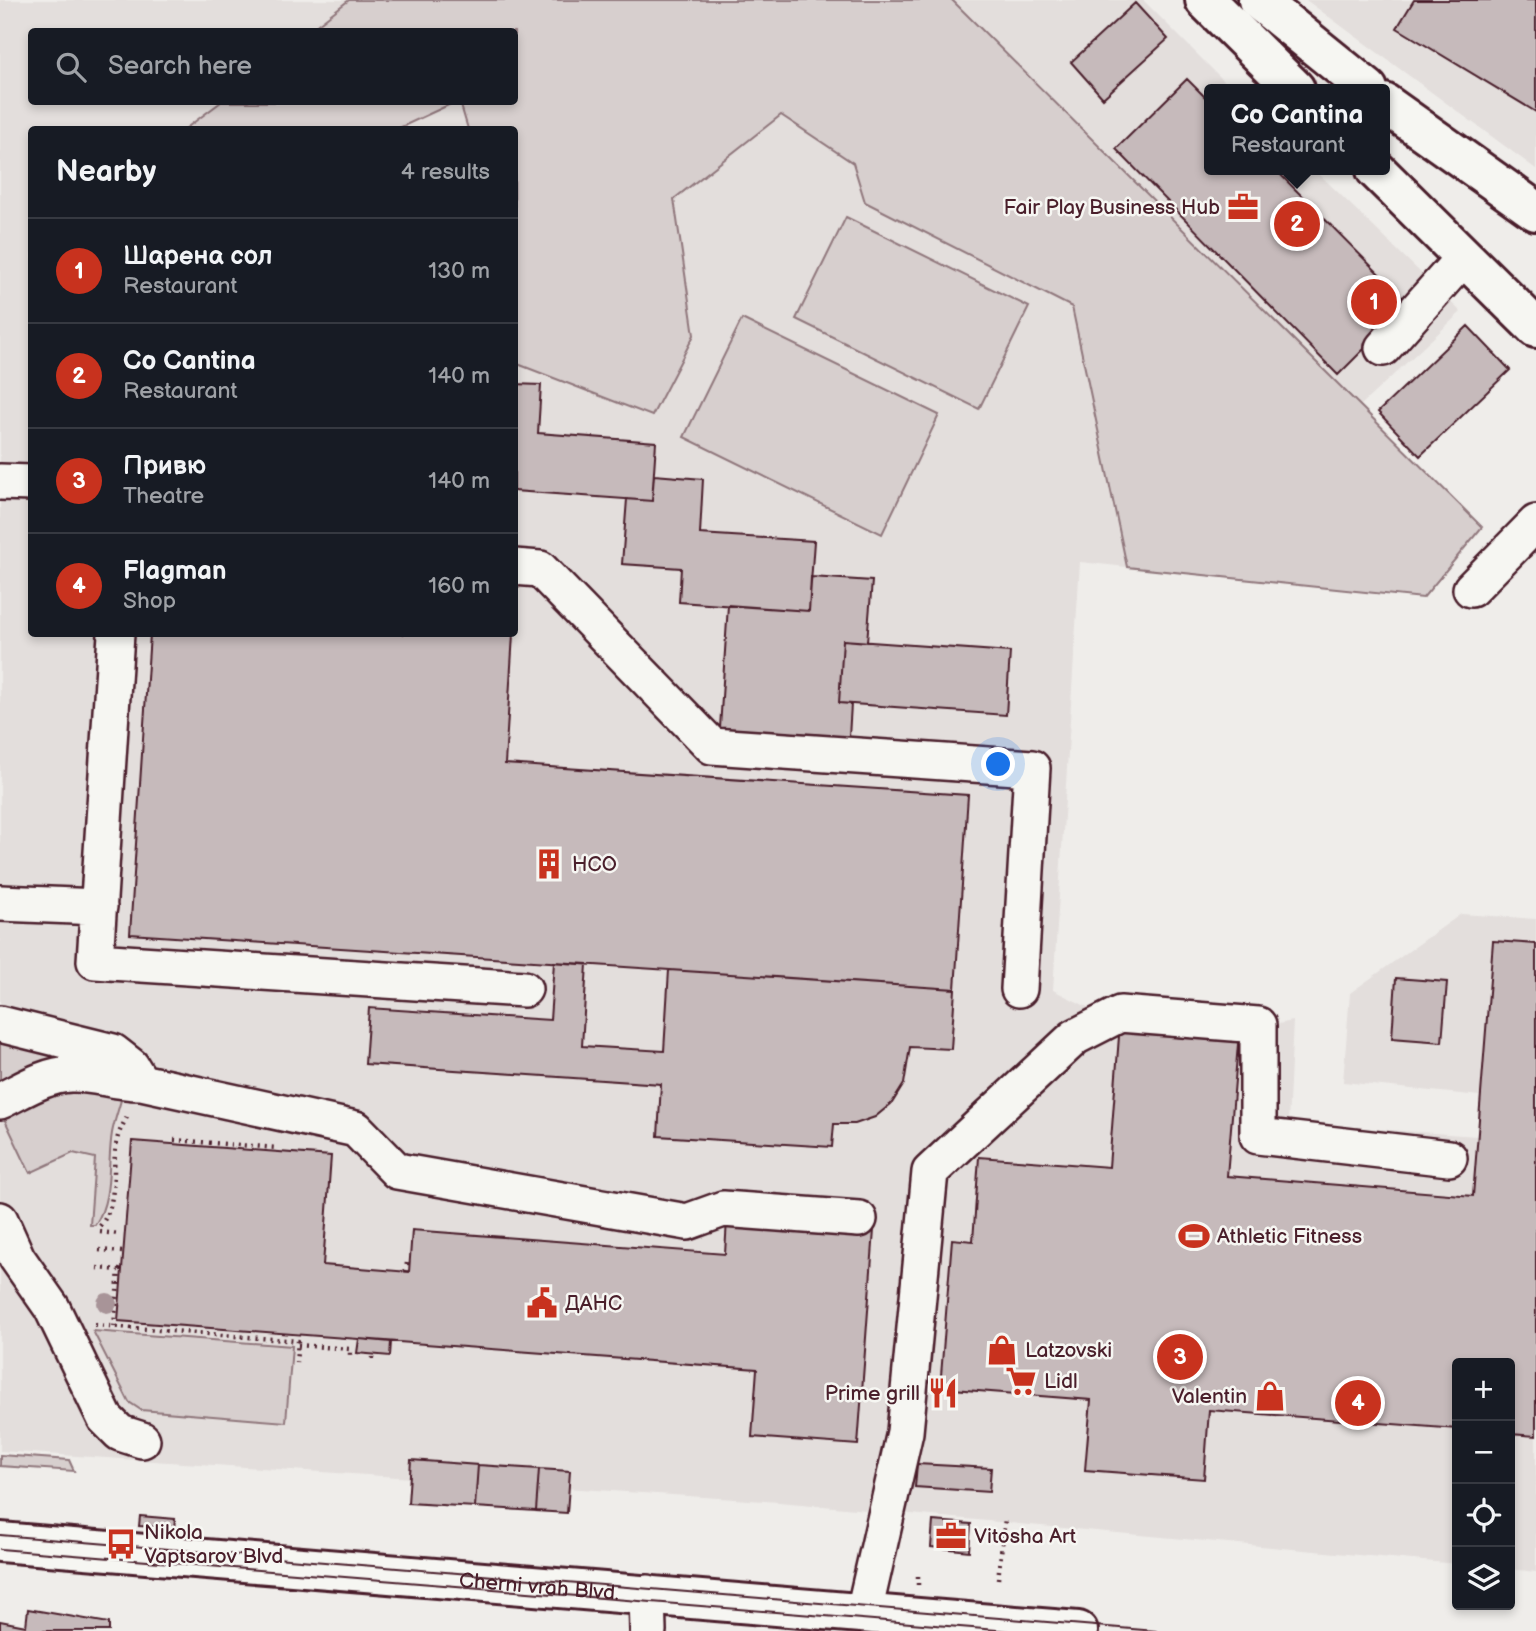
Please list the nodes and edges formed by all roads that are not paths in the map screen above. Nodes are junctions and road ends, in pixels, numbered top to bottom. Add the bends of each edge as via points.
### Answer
1 (1205, 0) edge
2 (1258, 0) edge
3 (1290, 84) edge
4 (1362, 84) edge
5 (1390, 107) edge
6 (1381, 175) edge
7 (1536, 211) edge
8 (1464, 257) junction
9 (1536, 328) edge
10 (1382, 348) dead end
11 (0, 482) edge
12 (28, 483) edge
13 (1536, 523) edge
14 (518, 567) edge
15 (1472, 589) dead end
16 (116, 637) edge
17 (0, 903) edge
18 (99, 907) junction
19 (524, 989) dead end
20 (1019, 989) dead end
21 (0, 1024) edge
22 (141, 1082) junction
23 (0, 1101) edge
24 (1449, 1158) dead end
25 (859, 1219) dead end
26 (0, 1220) edge
27 (142, 1440) dead end
28 (0, 1542) edge
29 (647, 1593) junction
30 (864, 1612) junction
31 (648, 1631) edge
32 (1078, 1631) edge

1 - 3 main road
2 - 4 main road
5 - 7 main road
6 - 8 main road
8 - 9 main road
8 - 10 street
11 - 12 street
13 - 15 street
14 - 20 street via 540,569 712,746 1032,768
16 - 18 street
17 - 18 street
18 - 19 street via 95,961
21 - 22 street via 113,1052 131,1066
22 - 23 street via 73,1074 51,1077
22 - 25 street via 356,1129 397,1171 687,1222 723,1209
24 - 30 street via 1258,1136 1258,1025 1120,1014 1075,1037 930,1172 905,1432
26 - 27 street via 17,1258 51,1308 105,1418 120,1433
28 - 29 main road, Cherni vrah Blvd.
29 - 30 main road, Cherni vrah Blvd.
29 - 31 street
30 - 32 main road, Cherni vrah Blvd.

